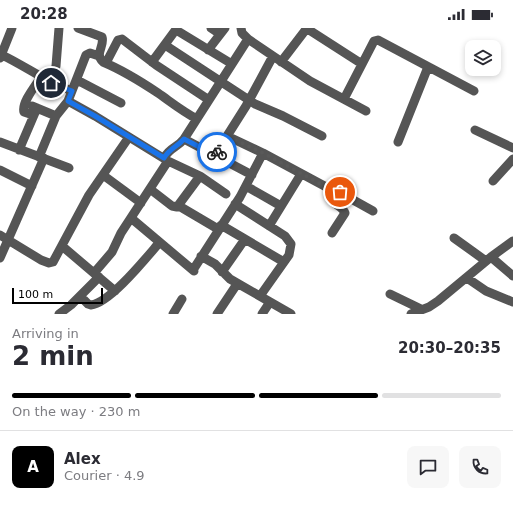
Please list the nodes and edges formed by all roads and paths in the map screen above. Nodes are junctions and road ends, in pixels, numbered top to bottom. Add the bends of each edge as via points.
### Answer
1 (12, 28) edge
2 (59, 28) edge
3 (78, 28) edge
4 (211, 28) edge
5 (306, 28) edge
6 (176, 29) edge
7 (239, 29) edge
8 (223, 31) edge
9 (248, 39) junction
10 (165, 45) junction
11 (208, 50) junction
12 (99, 56) junction
13 (273, 56) junction
14 (1, 57) edge
15 (152, 62) junction
16 (282, 62) junction
17 (106, 63) junction
18 (232, 64) junction
19 (362, 64) junction
20 (428, 66) junction
21 (41, 77) junction
22 (77, 80) junction
23 (220, 82) junction
24 (51, 83) junction
25 (72, 91) junction
26 (474, 91) dead end
27 (344, 99) junction
28 (209, 100) junction
29 (250, 100) junction
30 (68, 101) junction
31 (121, 103) dead end
32 (366, 111) dead end
33 (35, 112) junction
34 (56, 116) junction
35 (196, 119) junction
36 (475, 130) dead end
37 (227, 136) junction
38 (322, 136) dead end
39 (129, 137) junction
40 (184, 139) junction
41 (0, 142) edge
42 (398, 142) dead end
43 (513, 148) edge
44 (19, 150) junction
45 (263, 153) junction
46 (215, 155) junction
47 (42, 158) junction
48 (513, 159) edge
49 (166, 160) junction
50 (69, 168) dead end
51 (0, 170) edge
52 (301, 174) junction
53 (102, 175) junction
54 (252, 175) junction
55 (200, 176) junction
56 (493, 181) dead end
57 (32, 186) junction
58 (246, 186) junction
59 (150, 188) junction
60 (332, 193) junction
61 (226, 194) dead end
62 (141, 203) junction
63 (235, 204) junction
64 (179, 206) junction
65 (281, 206) junction
66 (373, 211) dead end
67 (131, 218) junction
68 (269, 226) junction
69 (219, 227) junction
70 (332, 233) dead end
71 (4, 237) edge
72 (454, 238) dead end
73 (245, 239) junction
74 (513, 241) edge
75 (159, 243) junction
76 (62, 246) junction
77 (201, 256) junction
78 (0, 258) edge
79 (488, 259) junction
80 (284, 262) junction
81 (222, 272) junction
82 (97, 275) junction
83 (513, 276) edge
84 (467, 278) junction
85 (238, 284) junction
86 (115, 290) junction
87 (390, 294) dead end
88 (80, 296) junction
89 (260, 296) junction
90 (182, 299) dead end
91 (270, 302) junction
92 (513, 302) edge
93 (421, 309) junction
94 (91, 310) edge
95 (59, 314) edge
96 (173, 314) edge
97 (217, 314) edge
98 (262, 314) edge
99 (292, 314) edge
100 (411, 314) edge

1 - 14 street
2 - 24 street via 56,66
3 - 12 street via 102,37
4 - 8 street
5 - 16 street
5 - 19 street
6 - 10 street
6 - 11 street
7 - 9 street
8 - 11 street
9 - 13 street
9 - 18 street
10 - 15 street
10 - 23 street
11 - 18 street
12 - 17 street via 99,59
12 - 22 street via 88,53
13 - 16 street
13 - 29 street
14 - 21 street via 19,63
15 - 17 street via 120,39
15 - 28 street
16 - 27 street via 310,82
17 - 35 street
18 - 23 street
19 - 20 street via 374,41 378,40
19 - 27 street
20 - 26 street
20 - 42 street
21 - 24 street
21 - 33 street via 25,103
22 - 25 street
22 - 31 street
23 - 28 street
23 - 29 street
24 - 25 street
25 - 30 street
27 - 32 street
28 - 35 street
29 - 37 street
29 - 38 street
30 - 34 street
30 - 39 street
33 - 34 street
33 - 44 street
34 - 47 street
35 - 40 street
36 - 43 street
37 - 45 street
37 - 46 street
39 - 49 street
39 - 53 street
40 - 46 street
40 - 49 street via 170,150
41 - 44 street
44 - 47 street
45 - 52 street
45 - 54 street
46 - 54 street
47 - 50 street
47 - 57 street
48 - 56 street
49 - 55 street
49 - 59 street
51 - 57 street
52 - 60 street via 330,189
52 - 65 street
53 - 62 street
53 - 76 street
54 - 58 street
55 - 61 street
55 - 64 street
57 - 71 street
58 - 63 street
58 - 65 street
59 - 62 street
59 - 64 street via 175,208
60 - 66 street via 335,190
60 - 70 street via 332,202 345,213
62 - 67 street
63 - 68 street
63 - 69 street
64 - 69 street
65 - 68 street
67 - 75 street
67 - 82 street
68 - 80 street via 285,236 291,244 289,255
69 - 73 street
69 - 77 street
71 - 76 street via 49,263 55,261
71 - 78 street
72 - 79 street
73 - 80 street
73 - 81 street
74 - 79 street
75 - 77 street via 194,270
75 - 86 street
76 - 82 street
77 - 81 street via 215,264
79 - 83 street
79 - 84 street
80 - 89 street
81 - 85 street
82 - 86 street
82 - 88 street
84 - 92 street via 482,289
84 - 93 street via 438,301
85 - 89 street
85 - 97 street
86 - 94 street
87 - 93 street
88 - 94 street
88 - 95 street
89 - 91 street
90 - 96 street
91 - 98 street
91 - 99 street
93 - 100 street

